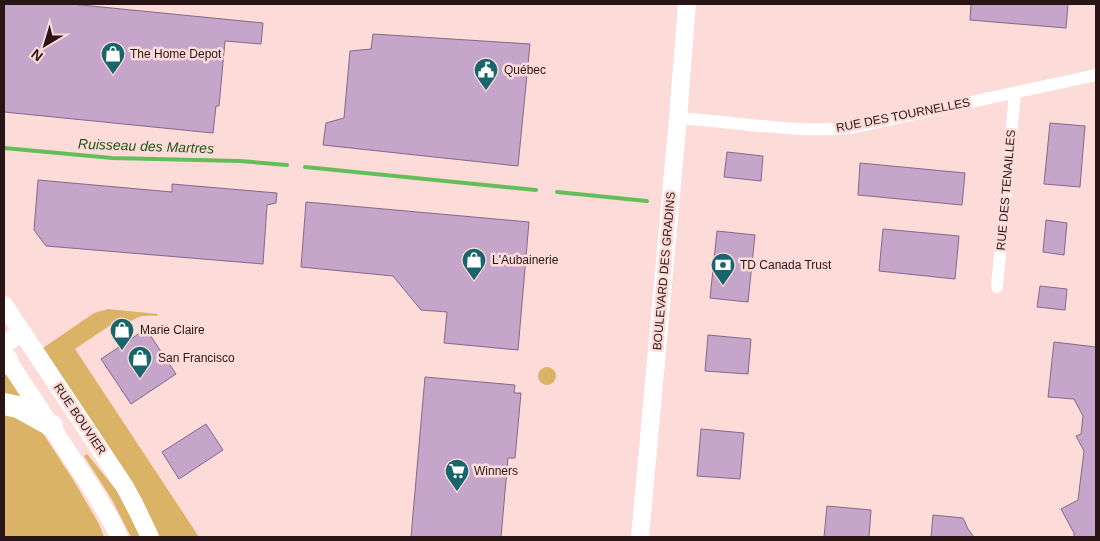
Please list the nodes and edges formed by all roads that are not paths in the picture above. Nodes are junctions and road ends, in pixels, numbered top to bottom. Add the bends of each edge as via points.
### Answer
1 (687, 4) edge
2 (1096, 75) edge
3 (1016, 93) junction
4 (678, 118) junction
5 (997, 288) dead end
6 (4, 305) edge
7 (25, 338) junction
8 (5, 356) edge
9 (4, 404) edge
10 (52, 426) junction
11 (119, 537) edge
12 (150, 537) edge
13 (640, 537) edge

1 - 4 street, BOULEVARD DES GRADINS
2 - 3 street, RUE DES TOURNELLES
3 - 4 street, RUE DES TOURNELLES via 831,130
3 - 5 street, RUE DES TENAILLES
4 - 13 street, BOULEVARD DES GRADINS
6 - 7 street, RUE BOUVIER
7 - 8 street
7 - 12 street, RUE BOUVIER via 125,487
8 - 10 street
9 - 10 highway via 18,407
10 - 11 street

